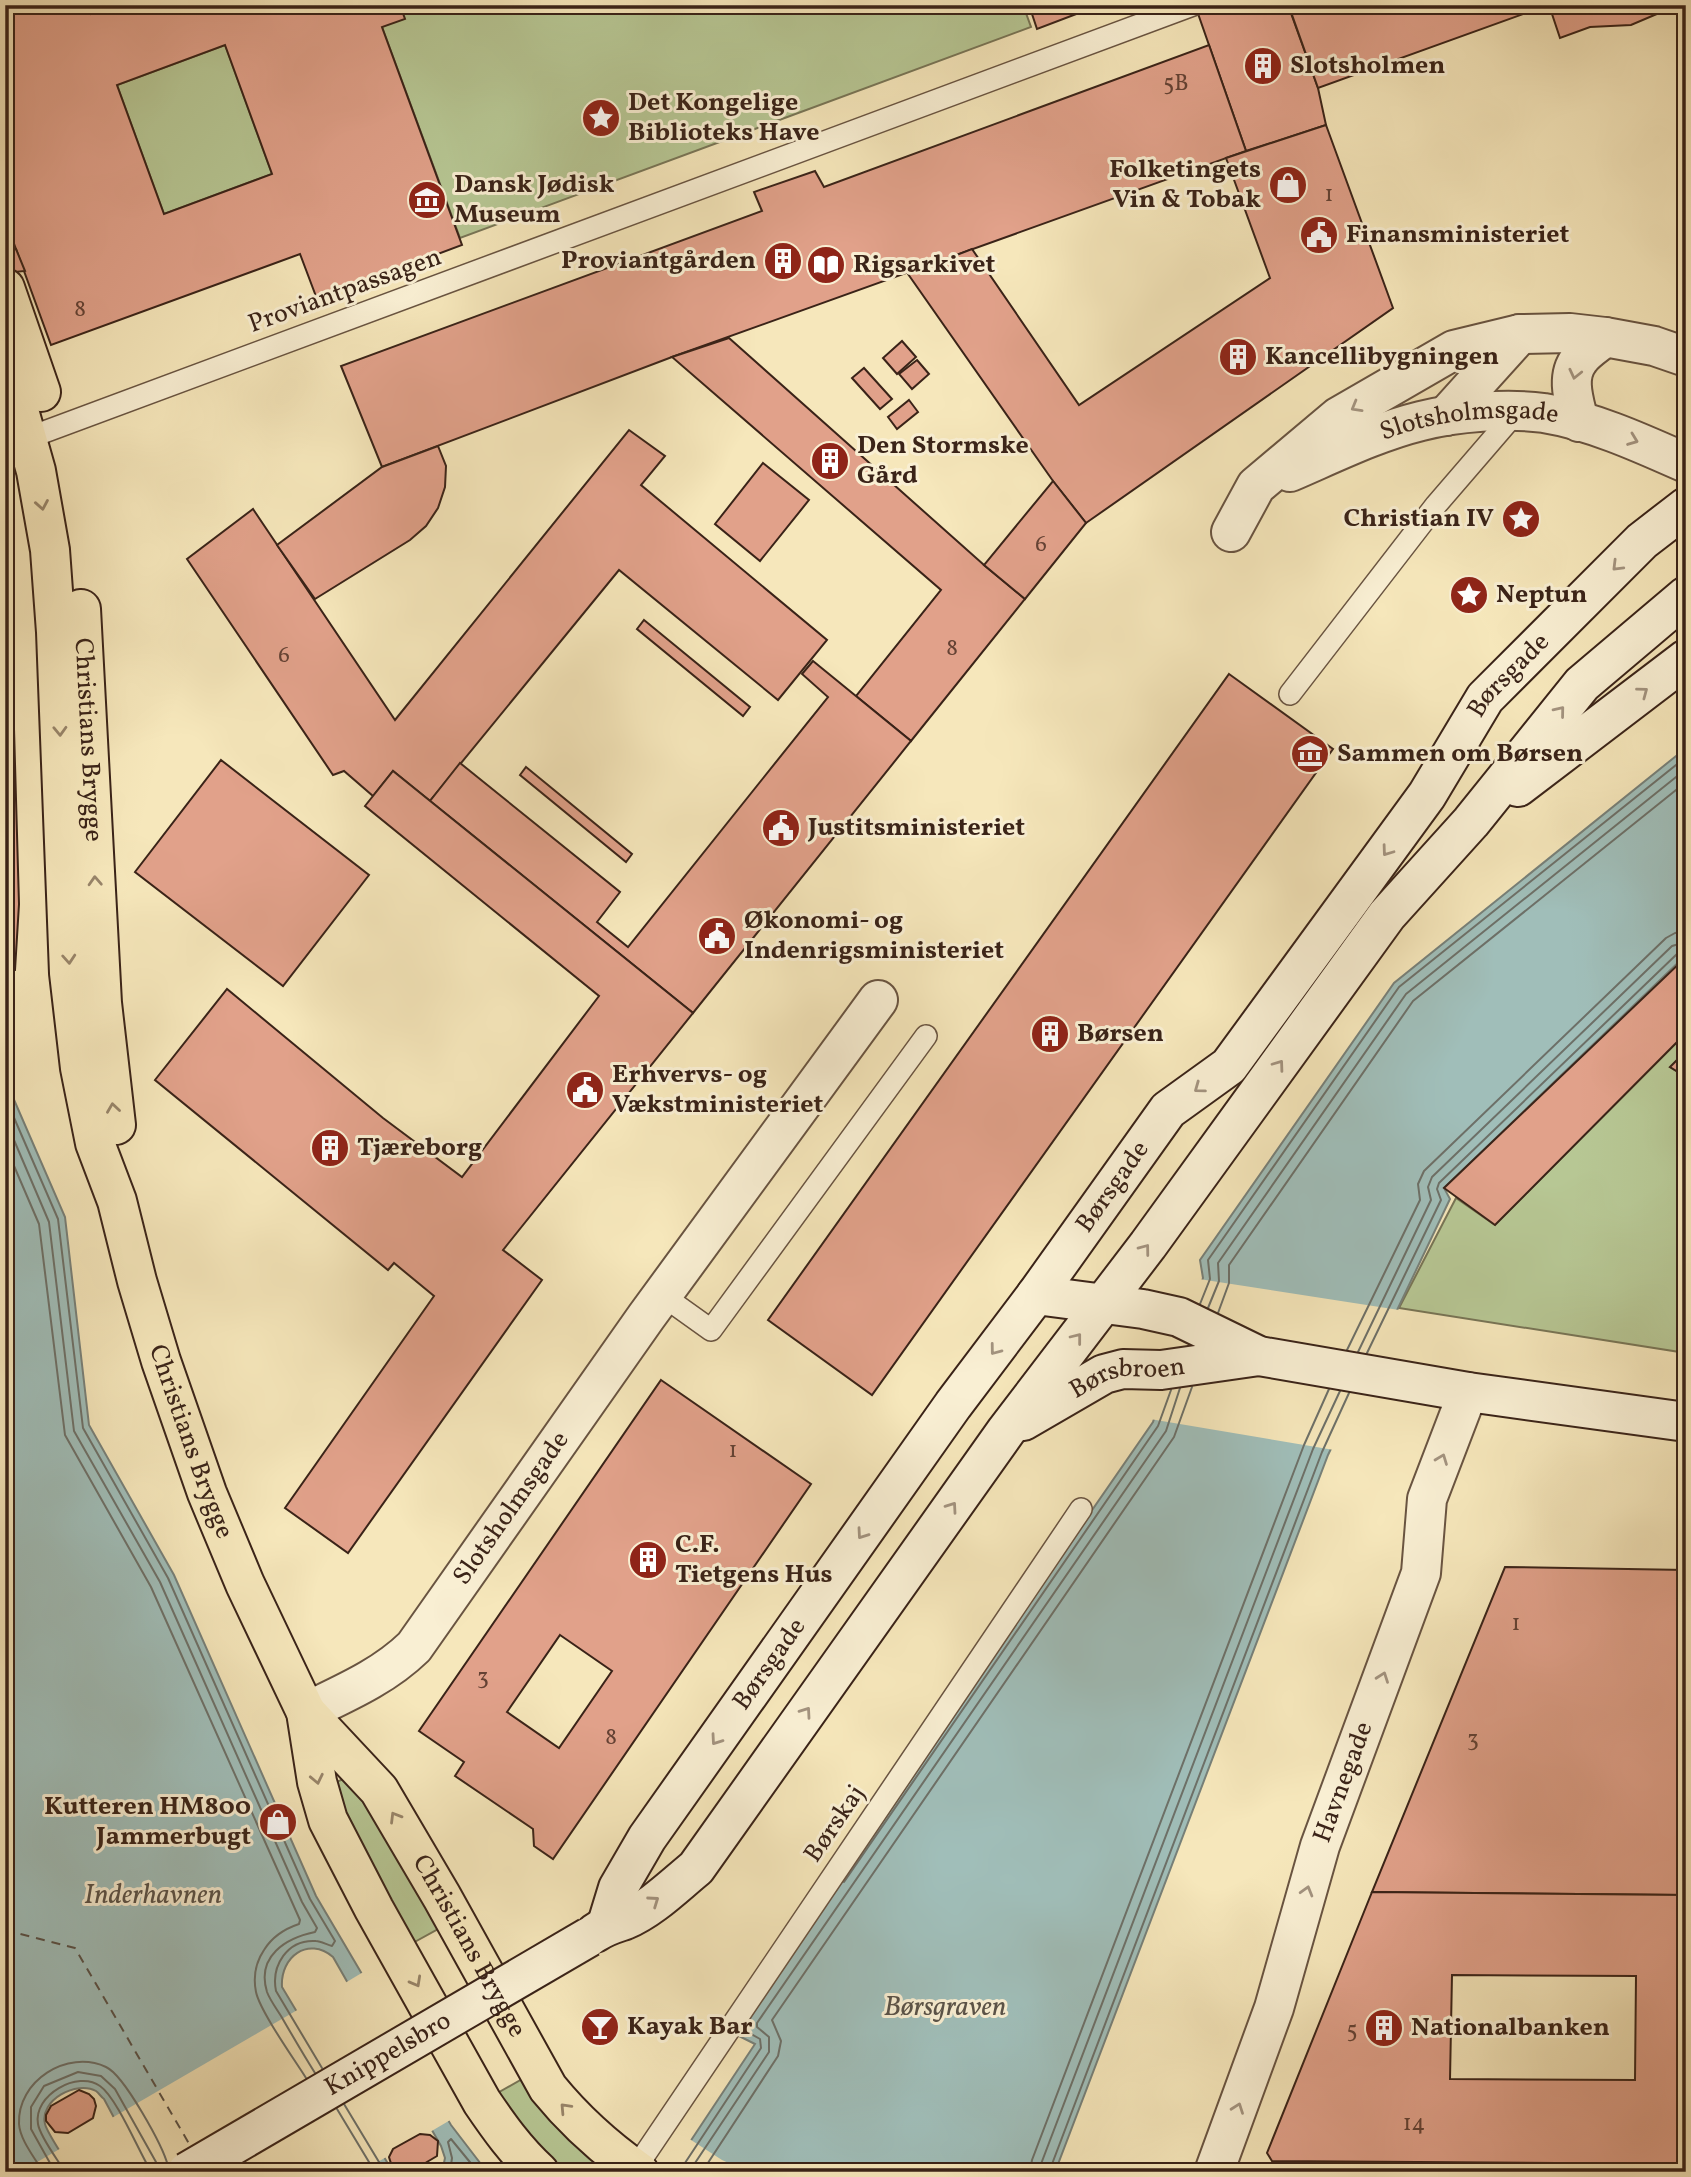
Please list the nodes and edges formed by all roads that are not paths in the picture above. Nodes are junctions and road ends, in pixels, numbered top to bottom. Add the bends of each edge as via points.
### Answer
1 (1194, 5) edge
2 (5, 288) edge
3 (1520, 334) junction
4 (1605, 337) junction
5 (1686, 357) edge
6 (5, 361) edge
7 (1517, 411) junction
8 (1446, 416) junction
9 (1579, 422) junction
10 (40, 434) junction
11 (1686, 463) edge
12 (1256, 486) junction
13 (1686, 507) edge
14 (1231, 532) dead end
15 (1686, 596) edge
16 (1686, 659) edge
17 (1290, 694) dead end
18 (1471, 822) junction
19 (878, 1000) dead end
20 (926, 1036) dead end
21 (672, 1281) junction
22 (1036, 1296) junction
23 (1104, 1304) junction
24 (1259, 1356) junction
25 (1468, 1392) junction
26 (1686, 1422) edge
27 (1006, 1431) junction
28 (1081, 1509) dead end
29 (306, 1712) junction
30 (598, 1931) junction
31 (637, 2171) edge
32 (187, 2172) edge
33 (539, 2172) edge
34 (1214, 2172) edge

1 - 10 lane, Proviantpassagen
2 - 10 main road, Christians Brygge via 29,355
3 - 4 street, Slotsholmsgade
3 - 7 street via 1510,359
3 - 8 street
3 -> 12 street, Slotsholmsgade via 1454,350 1338,417
4 - 5 street, Slotsholmsgade
4 -> 9 street via 1578,361 1573,374
6 - 10 main road, Christians Brygge
7 - 8 street, Slotsholmsgade
7 - 9 street, Slotsholmsgade
7 - 17 lane via 1436,505
8 - 12 street, Slotsholmsgade via 1381,435
9 -> 11 street, Slotsholmsgade
10 - 29 main road, Christians Brygge via 71,524 81,612 117,1200 158,1351 207,1493
12 - 14 street, Slotsholmsgade
13 -> 22 street, Børsgade via 1642,541 1485,698 1427,795 1229,1066 1168,1111
18 -> 15 street via 1582,684
18 -> 16 street
23 -> 18 street via 1387,915
19 - 21 street, Slotsholmsgade
20 - 21 lane via 711,1330
21 - 29 street, Slotsholmsgade via 414,1647 373,1679
22 - 23 street, Børsbroen
22 -> 30 street, Børsgade via 953,1405 647,1838
23 - 24 street, Børsbroen via 1179,1317
27 -> 23 street
24 - 25 street, Børsbroen
24 - 27 street, Børsbroen via 1104,1374
25 - 26 street
34 -> 25 street, Havnegade via 1274,2008 1320,1846 1421,1573 1427,1499
30 -> 27 street via 658,1899 696,1868
28 - 31 lane, Børskaj
31 -> 29 main road, Christians Brygge via 598,2141 548,2088 379,1790
29 -> 33 main road, Christians Brygge via 328,1820 482,2102
30 - 32 street, Knippelsbro, bridge

